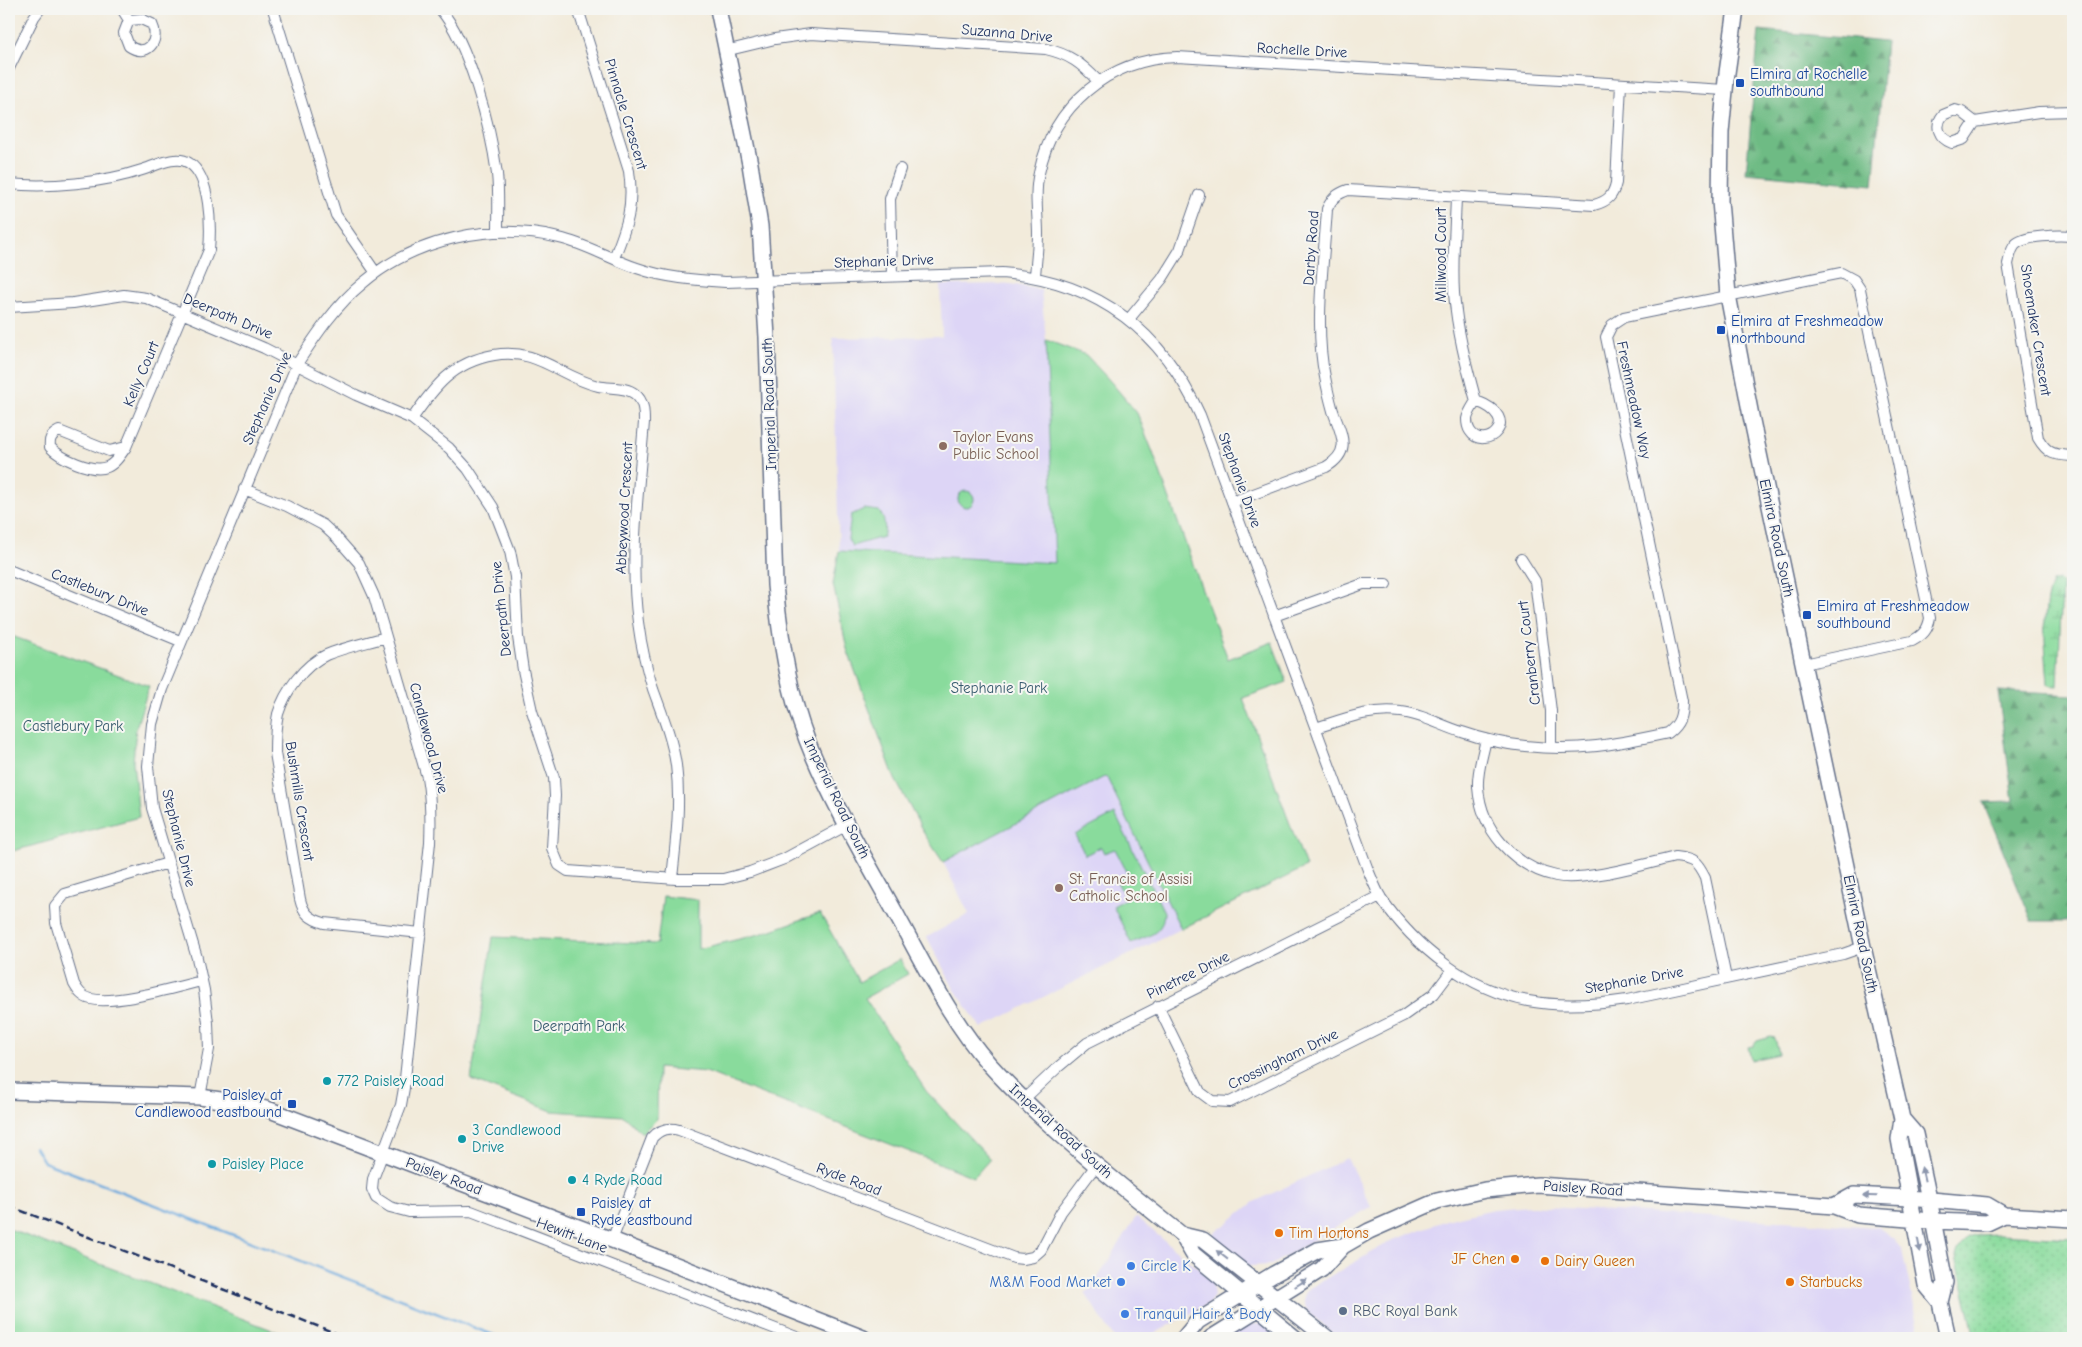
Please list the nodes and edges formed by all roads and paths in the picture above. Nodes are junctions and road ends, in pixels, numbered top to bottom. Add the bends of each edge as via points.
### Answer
1 (40, 9) edge
2 (122, 9) edge
3 (273, 9) edge
4 (440, 9) edge
5 (578, 9) edge
6 (718, 9) edge
7 (1736, 9) edge
8 (129, 20) dead end
9 (725, 51) junction
10 (9, 68) edge
11 (1098, 81) junction
12 (1621, 84) junction
13 (1725, 90) junction
14 (2073, 111) edge
15 (1975, 122) dead end
16 (900, 169) dead end
17 (9, 184) edge
18 (1200, 195) dead end
19 (1456, 197) junction
20 (498, 231) junction
21 (2073, 236) edge
22 (614, 258) junction
23 (376, 273) junction
24 (892, 275) junction
25 (1036, 276) junction
26 (764, 281) junction
27 (1728, 295) junction
28 (9, 306) edge
29 (183, 313) junction
30 (1129, 319) junction
31 (296, 364) junction
32 (1476, 401) dead end
33 (412, 419) junction
34 (126, 447) junction
35 (2073, 456) edge
36 (244, 489) junction
37 (1232, 502) junction
38 (1521, 559) dead end
39 (9, 570) edge
40 (1386, 584) dead end
41 (1274, 616) junction
42 (386, 637) junction
43 (180, 642) junction
44 (1804, 664) junction
45 (1316, 728) junction
46 (1486, 739) junction
47 (1551, 748) junction
48 (847, 825) junction
49 (168, 863) junction
50 (672, 878) junction
51 (1380, 896) junction
52 (421, 933) junction
53 (1863, 947) junction
54 (1452, 970) junction
55 (1726, 978) junction
56 (202, 981) junction
57 (1158, 1006) junction
58 (9, 1091) edge
59 (200, 1097) junction
60 (1023, 1100) junction
61 (1902, 1119) junction
62 (382, 1152) junction
63 (1097, 1164) junction
64 (1909, 1198) junction
65 (1929, 1200) junction
66 (1834, 1206) junction
67 (2004, 1215) junction
68 (1914, 1219) junction
69 (2073, 1219) edge
70 (1933, 1221) junction
71 (1182, 1235) junction
72 (612, 1240) junction
73 (1343, 1246) junction
74 (1258, 1284) junction
75 (1241, 1294) junction
76 (1276, 1298) junction
77 (1940, 1302) junction
78 (1260, 1309) junction
79 (799, 1338) edge
80 (863, 1338) edge
81 (1184, 1338) edge
82 (1211, 1338) edge
83 (1295, 1338) edge
84 (1327, 1338) edge
85 (1948, 1338) edge

1 - 10 street
2 - 8 street
3 - 23 street via 336,215
4 - 20 street via 454,28 465,52 489,131 497,175
5 - 22 street, Pinnacle Crescent via 629,171 632,190 631,208
6 - 9 street, Imperial Road South
7 - 13 street, Elmira Road South
9 - 11 street, Suzanna Drive via 811,34 1046,49 1073,58
9 - 26 street, Imperial Road South via 756,197
11 - 12 street, Rochelle Drive via 1136,63 1177,57
11 - 25 street, Rochelle Drive via 1060,120 1043,156 1037,189
12 - 13 street, Rochelle Drive
12 - 19 street, Darby Road via 1616,182 1614,194 1606,202 1594,205
13 - 27 street, Elmira Road South via 1720,201
14 - 15 street via 2039,112
16 - 24 street via 890,198
17 - 29 street, Kelly Court via 98,180 168,161 189,163 198,172 207,196 211,223 209,250
18 - 30 street via 1180,250 1162,279
19 - 32 street, Millwood Court via 1454,293 1462,349
19 - 37 street, Darby Road via 1348,190 1331,200 1327,209 1320,334 1324,375 1343,448 1334,462 1326,467
20 - 22 street, Stephanie Drive via 560,238
20 - 23 street, Stephanie Drive via 432,244
21 - 35 street, Shoemaker Crescent via 2028,238 2016,244 2010,252 2008,264 2038,438 2054,455
22 - 26 street, Stephanie Drive via 667,276 726,282
23 - 31 street, Stephanie Drive via 331,316
24 - 25 street, Stephanie Drive via 1002,273
24 - 26 street, Stephanie Drive
25 - 30 street, Stephanie Drive via 1089,295
26 - 48 street, Imperial Road South via 778,617 798,713 822,776
27 - 44 street, Elmira Road South
27 - 44 street, Freshmeadow Way via 1835,273 1848,275 1860,289 1930,618 1922,636 1912,642
27 - 47 street, Freshmeadow Way via 1624,317 1612,325 1606,337 1682,701 1679,722 1668,732 1604,746
28 - 29 street, Deerpath Drive via 46,306 124,296 146,298
29 - 31 street, Deerpath Drive
29 - 34 street, Kelly Court
30 - 37 street, Stephanie Drive via 1163,354 1186,386
31 - 33 street, Deerpath Drive
31 - 36 street, Stephanie Drive
33 - 50 street, Deerpath Drive via 449,448 468,469 493,507 507,543 515,576 523,670 554,778 556,796 552,848 555,858 568,871
33 - 50 street, Abbeywood Crescent via 432,390 454,370 480,358 505,353 533,356 582,381 626,390 640,399 644,422 635,596 647,668 676,765 678,819
34 - 34 street, Kelly Court via 109,451 59,431 50,439 50,447 56,454 98,469 108,467
36 - 42 street, Candlewood Drive via 305,515 337,538 366,576
36 - 43 street, Stephanie Drive
37 - 41 street, Stephanie Drive
38 - 47 street, Cranberry Court via 1535,581 1551,711
39 - 43 street, Castlebury Drive
40 - 41 street via 1363,584
41 - 45 street, Stephanie Drive
42 - 52 street, Candlewood Drive via 430,794 431,826
42 - 52 street, Bushmills Crescent via 324,656 309,667 293,684 278,714 275,753 300,899 310,918 324,924
43 - 49 street, Stephanie Drive via 152,724 148,764 152,808
44 - 53 street, Elmira Road South
45 - 46 street, Freshmeadow Way via 1359,714 1402,712
45 - 51 street, Stephanie Drive
46 - 47 street, Freshmeadow Way
46 - 55 street via 1478,787 1488,823 1503,846 1525,864 1556,876 1584,876 1675,857 1689,858 1699,866 1705,878
48 - 50 street, Deerpath Drive via 784,859 750,872 723,879
48 - 60 street, Imperial Road South via 947,1006 988,1062
49 - 56 street, Stephanie Drive
49 - 56 street via 65,894 55,906 56,923 74,984 78,991 92,1000 137,996
51 - 54 street, Stephanie Drive via 1428,952
51 - 57 street, Pinetree Drive
52 - 62 street, Candlewood Drive via 401,1105
53 - 55 street, Stephanie Drive
53 - 61 street, Elmira Road South
54 - 55 street, Stephanie Drive via 1490,989 1526,1001 1561,1005 1627,1000
54 - 57 street, Crossingham Drive via 1434,994 1404,1016 1230,1102 1212,1101 1200,1092
56 - 59 street, Stephanie Drive via 209,1049
57 - 60 street, Pinetree Drive via 1087,1043
58 - 59 street, Paisley Road
59 - 62 street, Paisley Road via 270,1110
60 - 63 street, Imperial Road South
61 - 64 street, Elmira Road South via 1899,1139
65 -> 61 street, Elmira Road South via 1914,1134
62 - 72 street, Paisley Road
62 - 79 street, Hewitt Lane via 372,1189 376,1198 390,1207 409,1212 471,1211
63 - 71 street, Imperial Road South
63 - 72 street, Ryde Road via 1061,1212 1041,1250 1033,1257 1023,1259 670,1128 661,1130 652,1138
64 - 65 street, Paisley Road
64 -> 66 street, Paisley Road via 1854,1195
64 - 68 street, Elmira Road South
65 - 67 street, Paisley Road via 1987,1205
65 - 70 street, Elmira Road South
66 - 68 street, Paisley Road via 1858,1215
66 - 73 street, Paisley Road via 1538,1185 1485,1190 1437,1201
67 - 69 street, Paisley Road
67 - 70 street, Paisley Road via 1987,1223
68 - 70 street, Paisley Road
68 -> 77 street, Elmira Road South via 1926,1285
70 - 77 street, Elmira Road South via 1945,1282
74 -> 71 street, Imperial Road South via 1204,1240
71 - 75 street, Imperial Road South via 1193,1254
72 - 80 street, Paisley Road
73 - 74 street, Paisley Road via 1318,1250
76 -> 73 street, Paisley Road via 1322,1269
74 - 75 street, Paisley Road
74 - 76 street, Imperial Road South
75 - 78 street, Imperial Road South
75 - 81 street, Paisley Road via 1198,1321
76 - 78 street, Paisley Road
76 - 84 street, Imperial Road South
77 - 85 street, Elmira Road South
78 - 82 street, Paisley Road
78 - 83 street, Imperial Road South

